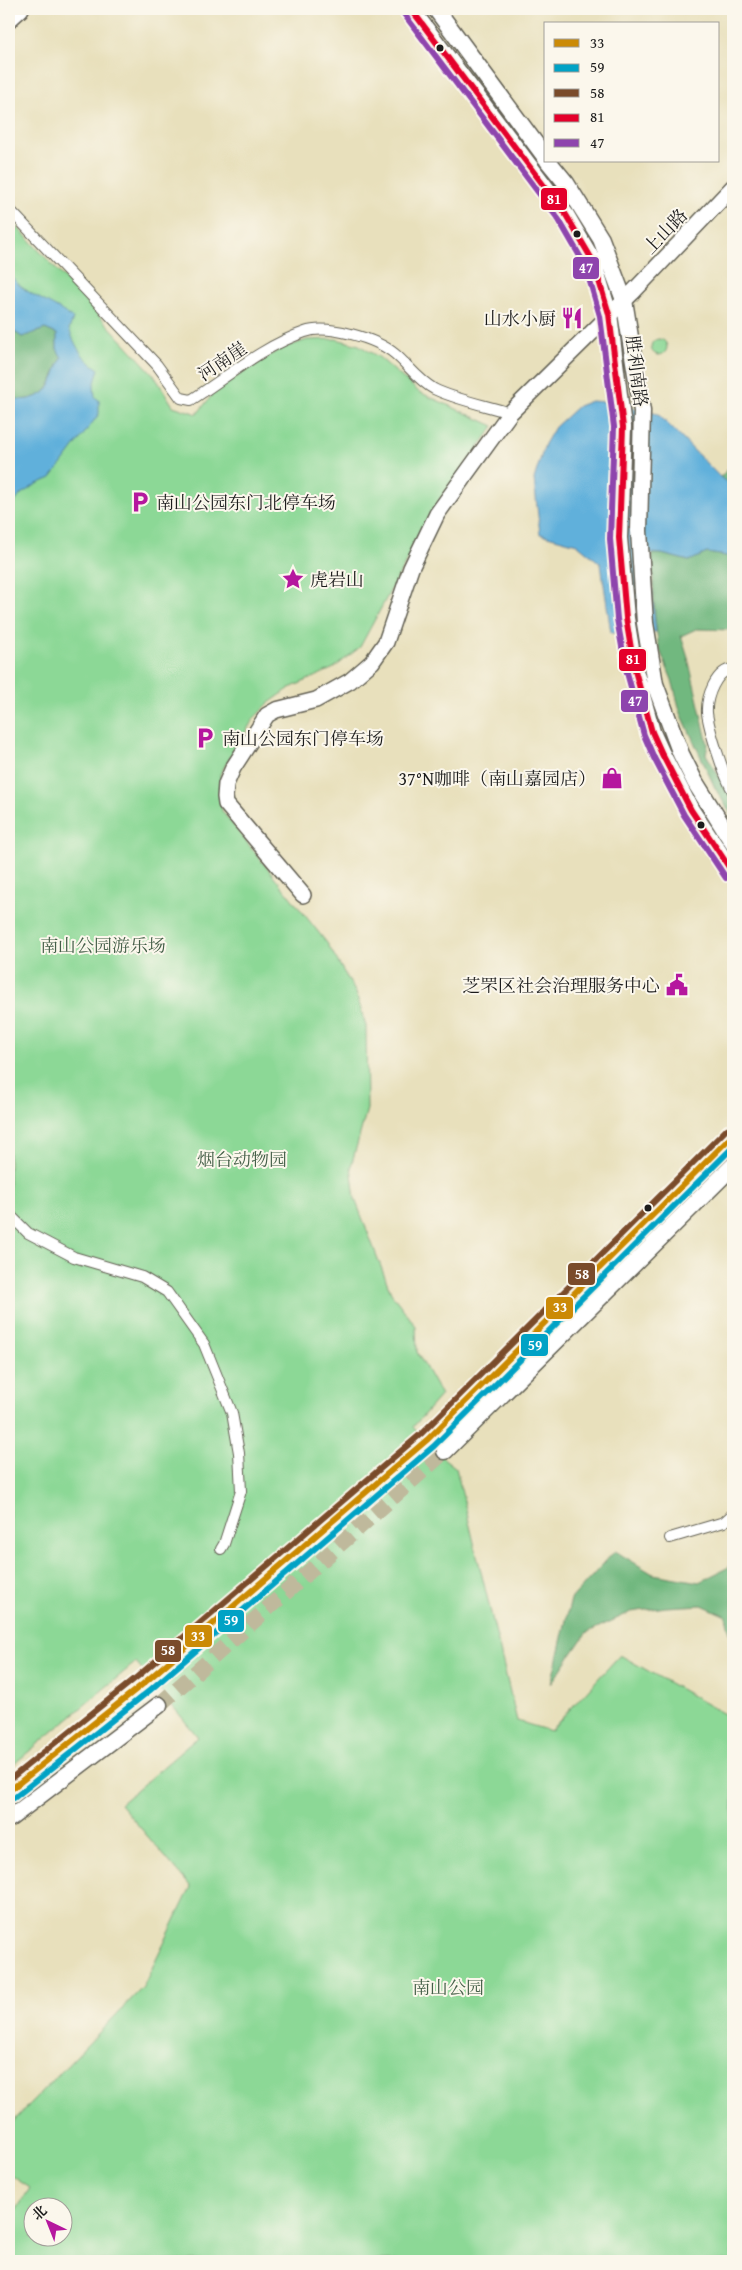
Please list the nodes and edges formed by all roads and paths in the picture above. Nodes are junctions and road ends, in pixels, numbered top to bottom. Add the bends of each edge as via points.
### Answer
1 (21, 9) edge
2 (411, 9) edge
3 (436, 9) edge
4 (9, 20) edge
5 (544, 156) edge
6 (549, 162) edge
7 (733, 187) edge
8 (9, 209) edge
9 (624, 300) junction
10 (610, 321) junction
11 (510, 412) junction
12 (733, 669) edge
13 (733, 791) edge
14 (733, 842) edge
15 (733, 873) edge
16 (303, 895) dead end
17 (733, 1135) edge
18 (733, 1166) edge
19 (9, 1214) edge
20 (428, 1439) tunnel mouth
21 (445, 1452) tunnel mouth
22 (733, 1514) edge
23 (670, 1538) dead end
24 (221, 1549) dead end
25 (143, 1684) tunnel mouth
26 (160, 1705) tunnel mouth
27 (9, 1790) edge
28 (9, 1819) edge

1 - 4 street
2 - 10 main road, 胜利南路 via 566,215 593,261
3 - 5 main road
6 - 9 main road via 601,238
7 - 9 street, 上山路
8 - 11 street, 河南崖 via 157,365 181,398 191,400 281,342 307,331 336,331 356,335 394,353 434,389
9 - 10 street, 上山路
9 - 14 main road, 胜利南路 via 642,411 639,531 645,623 655,684 681,754
10 - 11 street, 上山路
10 - 15 main road, 胜利南路 via 624,427 619,538 634,667 652,732 691,810
11 - 16 street, 上山路 via 437,514 411,568 386,642 372,662 350,681 316,700 267,715 245,746 226,784 224,797 229,809
12 - 13 street via 728,669 716,681 707,712 724,774
17 - 20 main road
18 - 21 main road
19 - 24 street via 28,1233 74,1257 142,1277 168,1292 204,1344 232,1413 239,1453 242,1491
22 - 23 street via 724,1522
25 - 27 main road
26 - 28 main road

